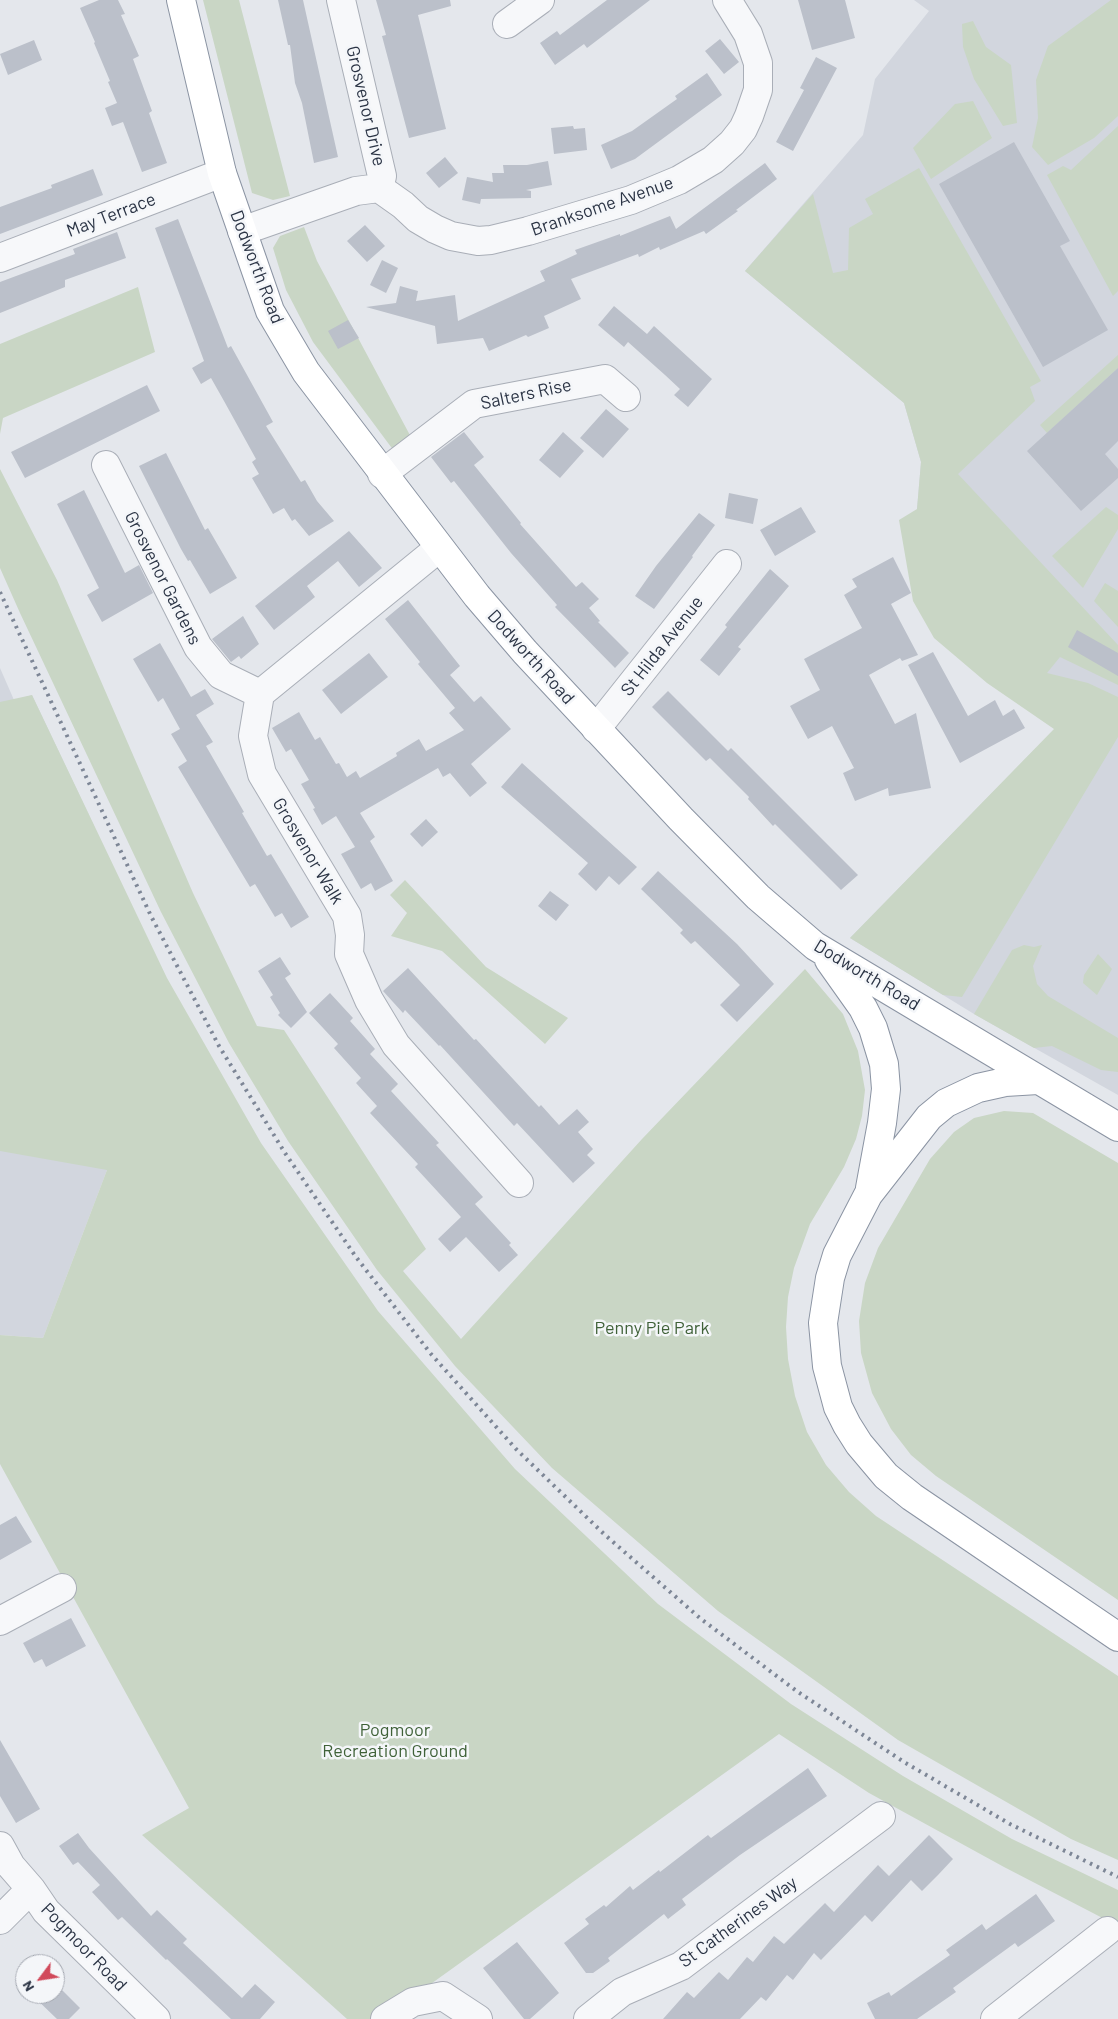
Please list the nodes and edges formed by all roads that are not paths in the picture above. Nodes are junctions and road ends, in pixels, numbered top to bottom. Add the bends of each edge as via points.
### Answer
1 (181, 0) edge
2 (341, 0) edge
3 (727, 0) edge
4 (222, 173) junction
5 (379, 188) junction
6 (242, 231) junction
7 (0, 258) edge
8 (626, 397) dead end
9 (106, 465) dead end
10 (382, 474) junction
11 (439, 548) junction
12 (727, 564) dead end
13 (260, 694) junction
14 (596, 729) junction
15 (824, 952) junction
16 (1038, 1080) junction
17 (1118, 1126) edge
18 (519, 1183) dead end
19 (868, 1195) junction
20 (62, 1588) dead end
21 (0, 1621) edge
22 (1118, 1637) edge
23 (881, 1816) dead end
24 (0, 1846) edge
25 (31, 1889) junction
26 (0, 1920) edge
27 (1106, 1931) dead end
28 (156, 2019) edge
29 (385, 2019) edge
30 (478, 2019) edge
31 (588, 2019) edge
32 (995, 2019) edge

1 - 4 highway, Dodworth Road
2 - 5 street, Grosvenor Drive via 382,176
3 - 5 street, Branksome Avenue via 748,34 758,63 758,90 750,116 732,143 713,160 679,180 631,200 528,232 478,241 451,236 418,220
4 - 6 highway, Dodworth Road
4 - 7 street, May Terrace
5 - 6 street, Grosvenor Drive via 356,191
6 - 10 highway, Dodworth Road via 274,319 306,372
8 - 10 street, Salters Rise via 605,379 474,404
9 - 13 street, Grosvenor Gardens via 198,647 221,675
10 - 11 highway, Dodworth Road
11 - 13 street
11 - 14 highway, Dodworth Road via 525,652
12 - 14 street, St Hilda Avenue
13 - 18 street, Grosvenor Walk via 253,736 262,774 347,916 349,954 369,1000 396,1045
14 - 15 highway, Dodworth Road via 758,897
15 - 16 highway, Dodworth Road
15 - 19 highway via 863,1008 876,1034 884,1064 886,1089 882,1123
16 - 17 highway, Dodworth Road
16 - 19 highway via 978,1088 946,1103 929,1117
19 - 22 highway via 837,1254 823,1316 831,1387 848,1425 886,1476 912,1497
20 - 21 street
23 - 31 street, St Catherines Way via 681,1966 622,1992
24 - 25 street, Pogmoor Road via 11,1866
25 - 26 street
25 - 28 street, Pogmoor Road via 46,1911
27 - 32 street
29 - 30 street via 413,2002 443,1996

